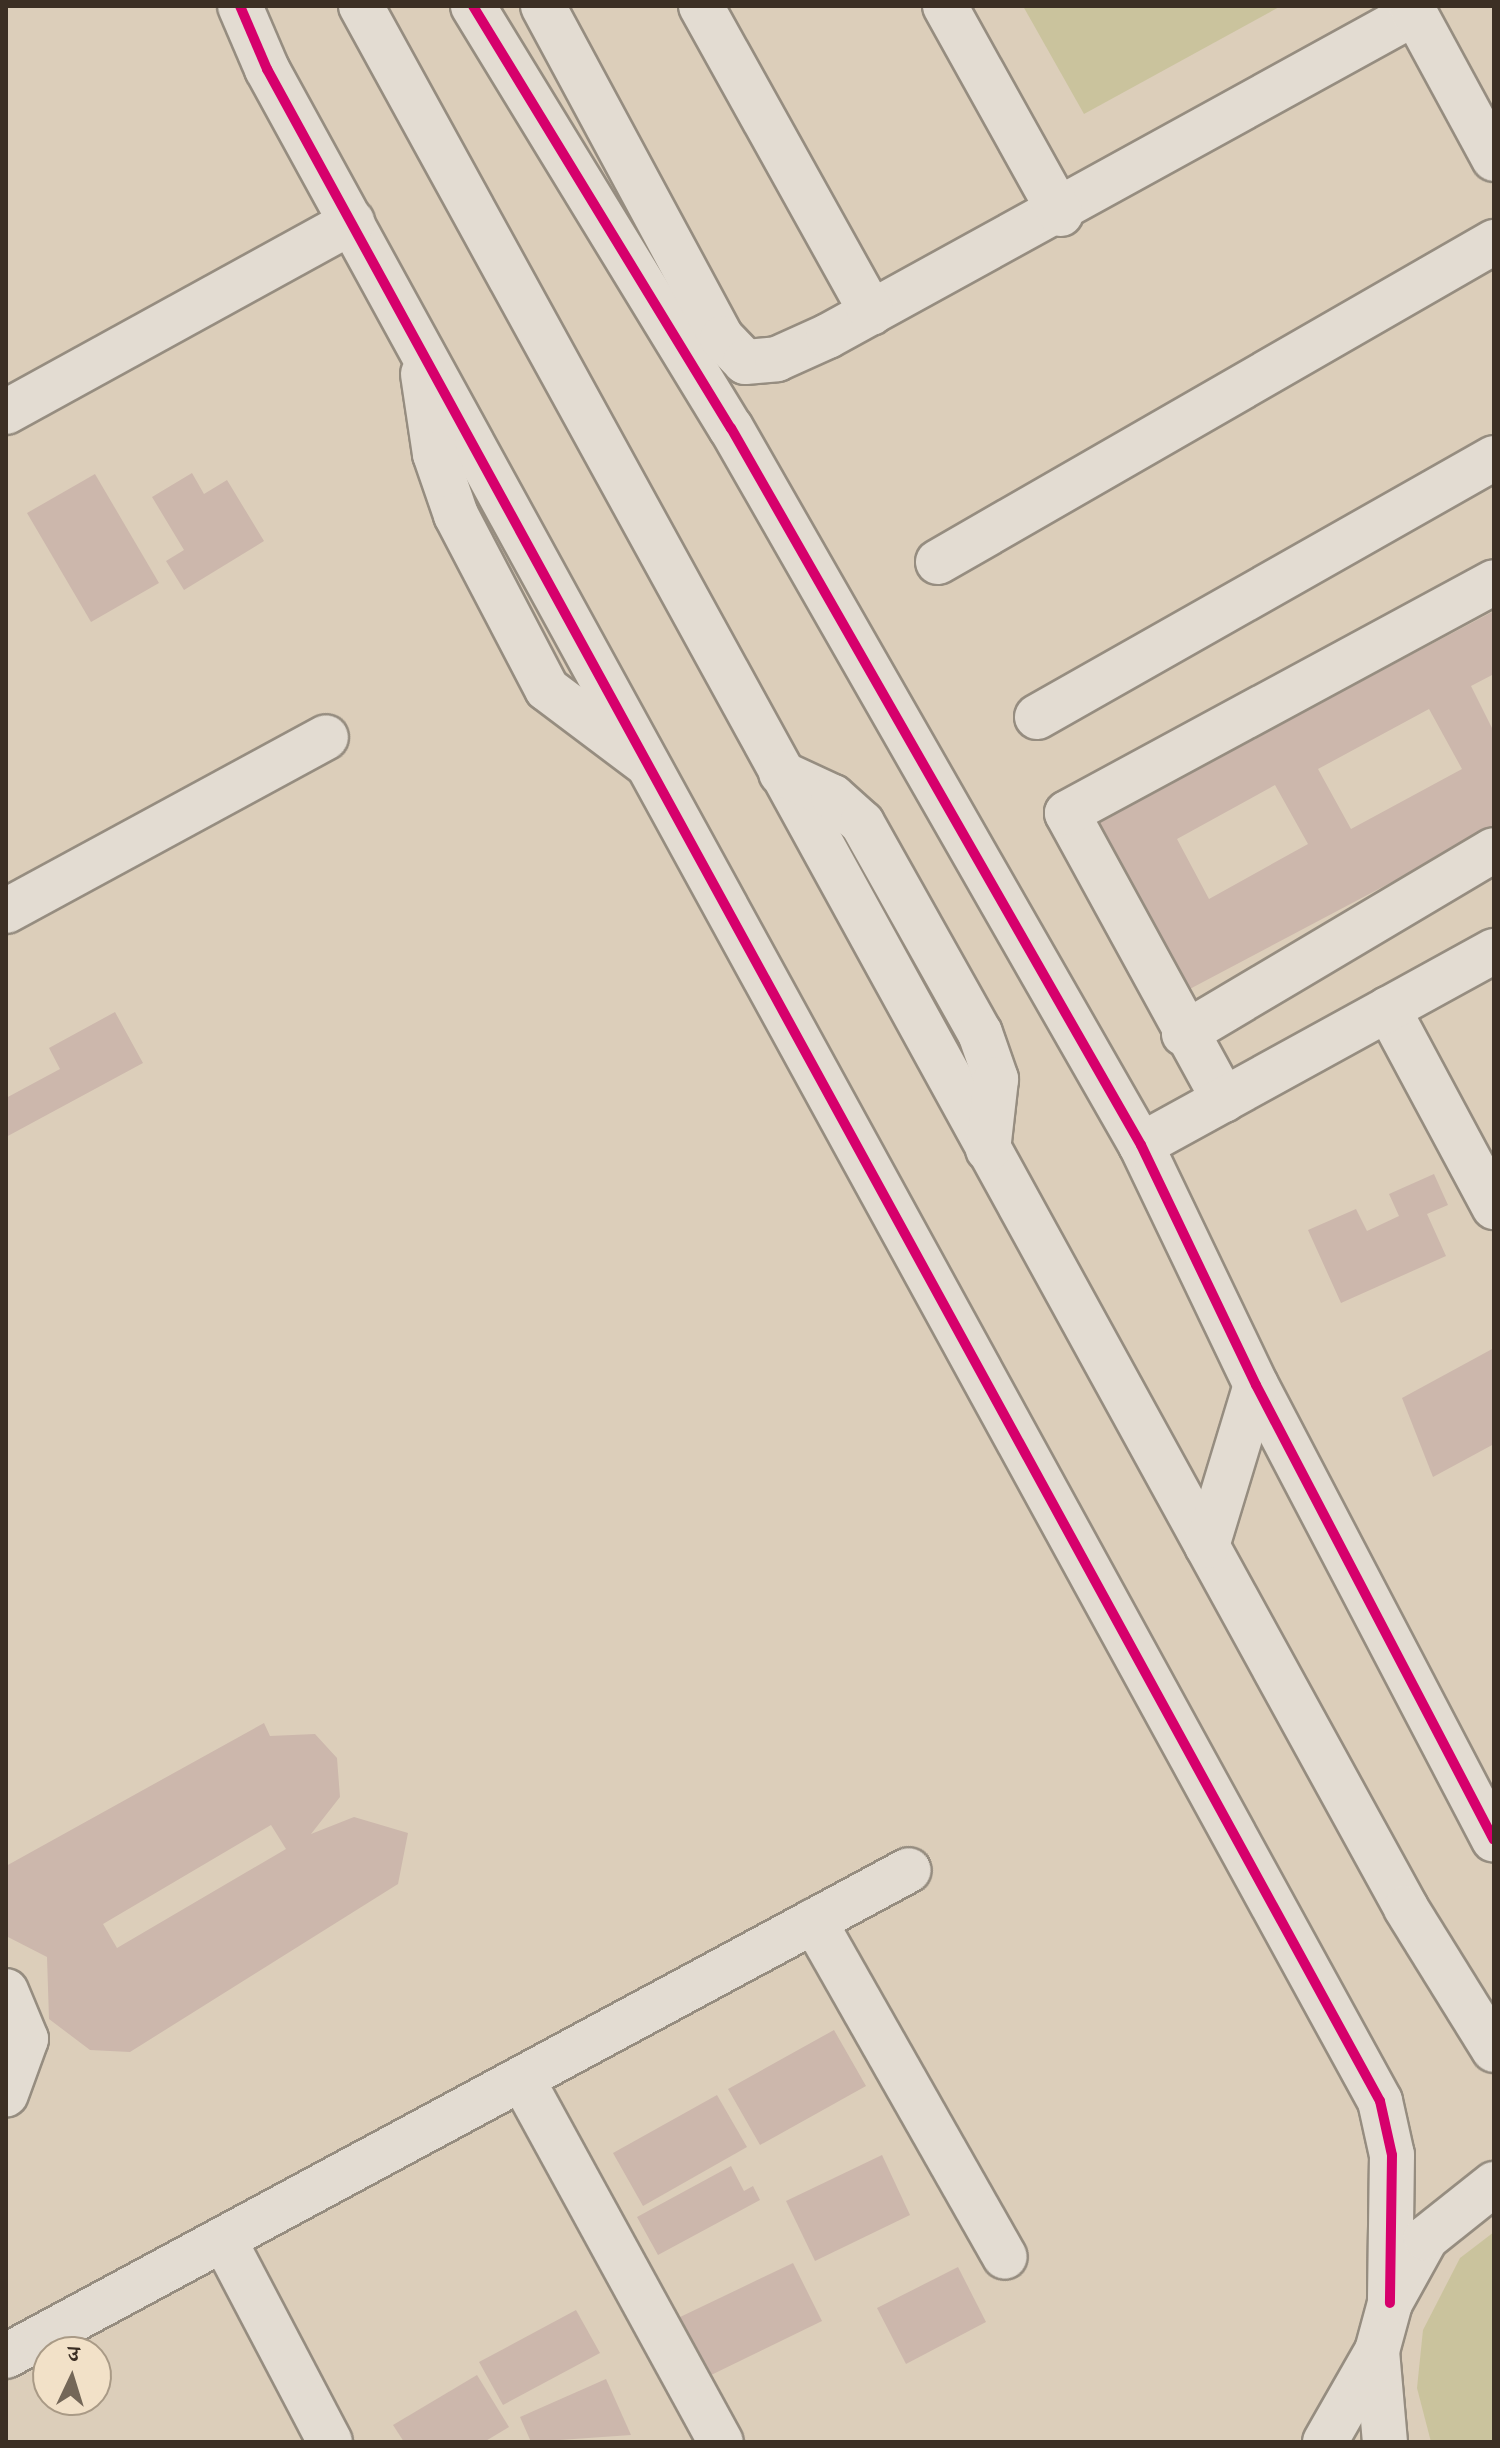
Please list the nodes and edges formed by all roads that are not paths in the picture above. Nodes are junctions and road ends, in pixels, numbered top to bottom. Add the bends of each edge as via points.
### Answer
1 (240, 6) edge
2 (361, 6) edge
3 (473, 6) edge
4 (543, 6) edge
5 (701, 6) edge
6 (945, 6) edge
7 (1413, 9) edge
8 (1494, 159) edge
9 (1061, 214) junction
10 (352, 222) junction
11 (1494, 242) edge
12 (872, 313) junction
13 (6, 412) edge
14 (1494, 458) edge
15 (938, 562) dead end
16 (1494, 582) edge
17 (1037, 717) dead end
18 (326, 737) dead end
19 (1494, 850) edge
20 (6, 911) edge
21 (1494, 951) edge
22 (1388, 1009) junction
23 (1184, 1034) junction
24 (1224, 1100) junction
25 (1141, 1145) junction
26 (1494, 1207) edge
27 (1256, 1385) junction
28 (1207, 1546) junction
29 (1494, 1840) edge
30 (909, 1870) dead end
31 (814, 1921) junction
32 (6, 1991) edge
33 (1494, 2050) edge
34 (522, 2079) junction
35 (6, 2094) edge
36 (1494, 2184) edge
37 (224, 2240) junction
38 (1005, 2257) dead end
39 (1390, 2303) junction
40 (1377, 2351) junction
41 (6, 2356) edge
42 (330, 2442) edge
43 (721, 2442) edge
44 (1325, 2442) edge
45 (1385, 2442) edge

1 - 10 street
2 - 28 street
3 - 25 street via 731,428
4 - 12 street via 731,352 745,362 777,359
5 - 12 street
6 - 9 street
7 - 8 street
7 - 9 street
9 - 12 street
10 - 13 street
10 - 39 street via 1380,2101 1392,2155
11 - 15 street
14 - 17 street
16 - 23 street via 1067,813
18 - 20 street
19 - 23 street
21 - 22 street
22 - 24 street
22 - 26 street
23 - 24 street
24 - 25 street
25 - 27 street
27 - 28 street
27 - 29 street
28 - 33 street via 1406,1908
30 - 31 street
31 - 34 street
31 - 38 street
32 - 35 street via 26,2039
34 - 37 street
34 - 43 street
36 - 39 street via 1426,2238
37 - 41 street
37 - 42 street
39 - 40 street
40 - 44 street
40 - 45 street

